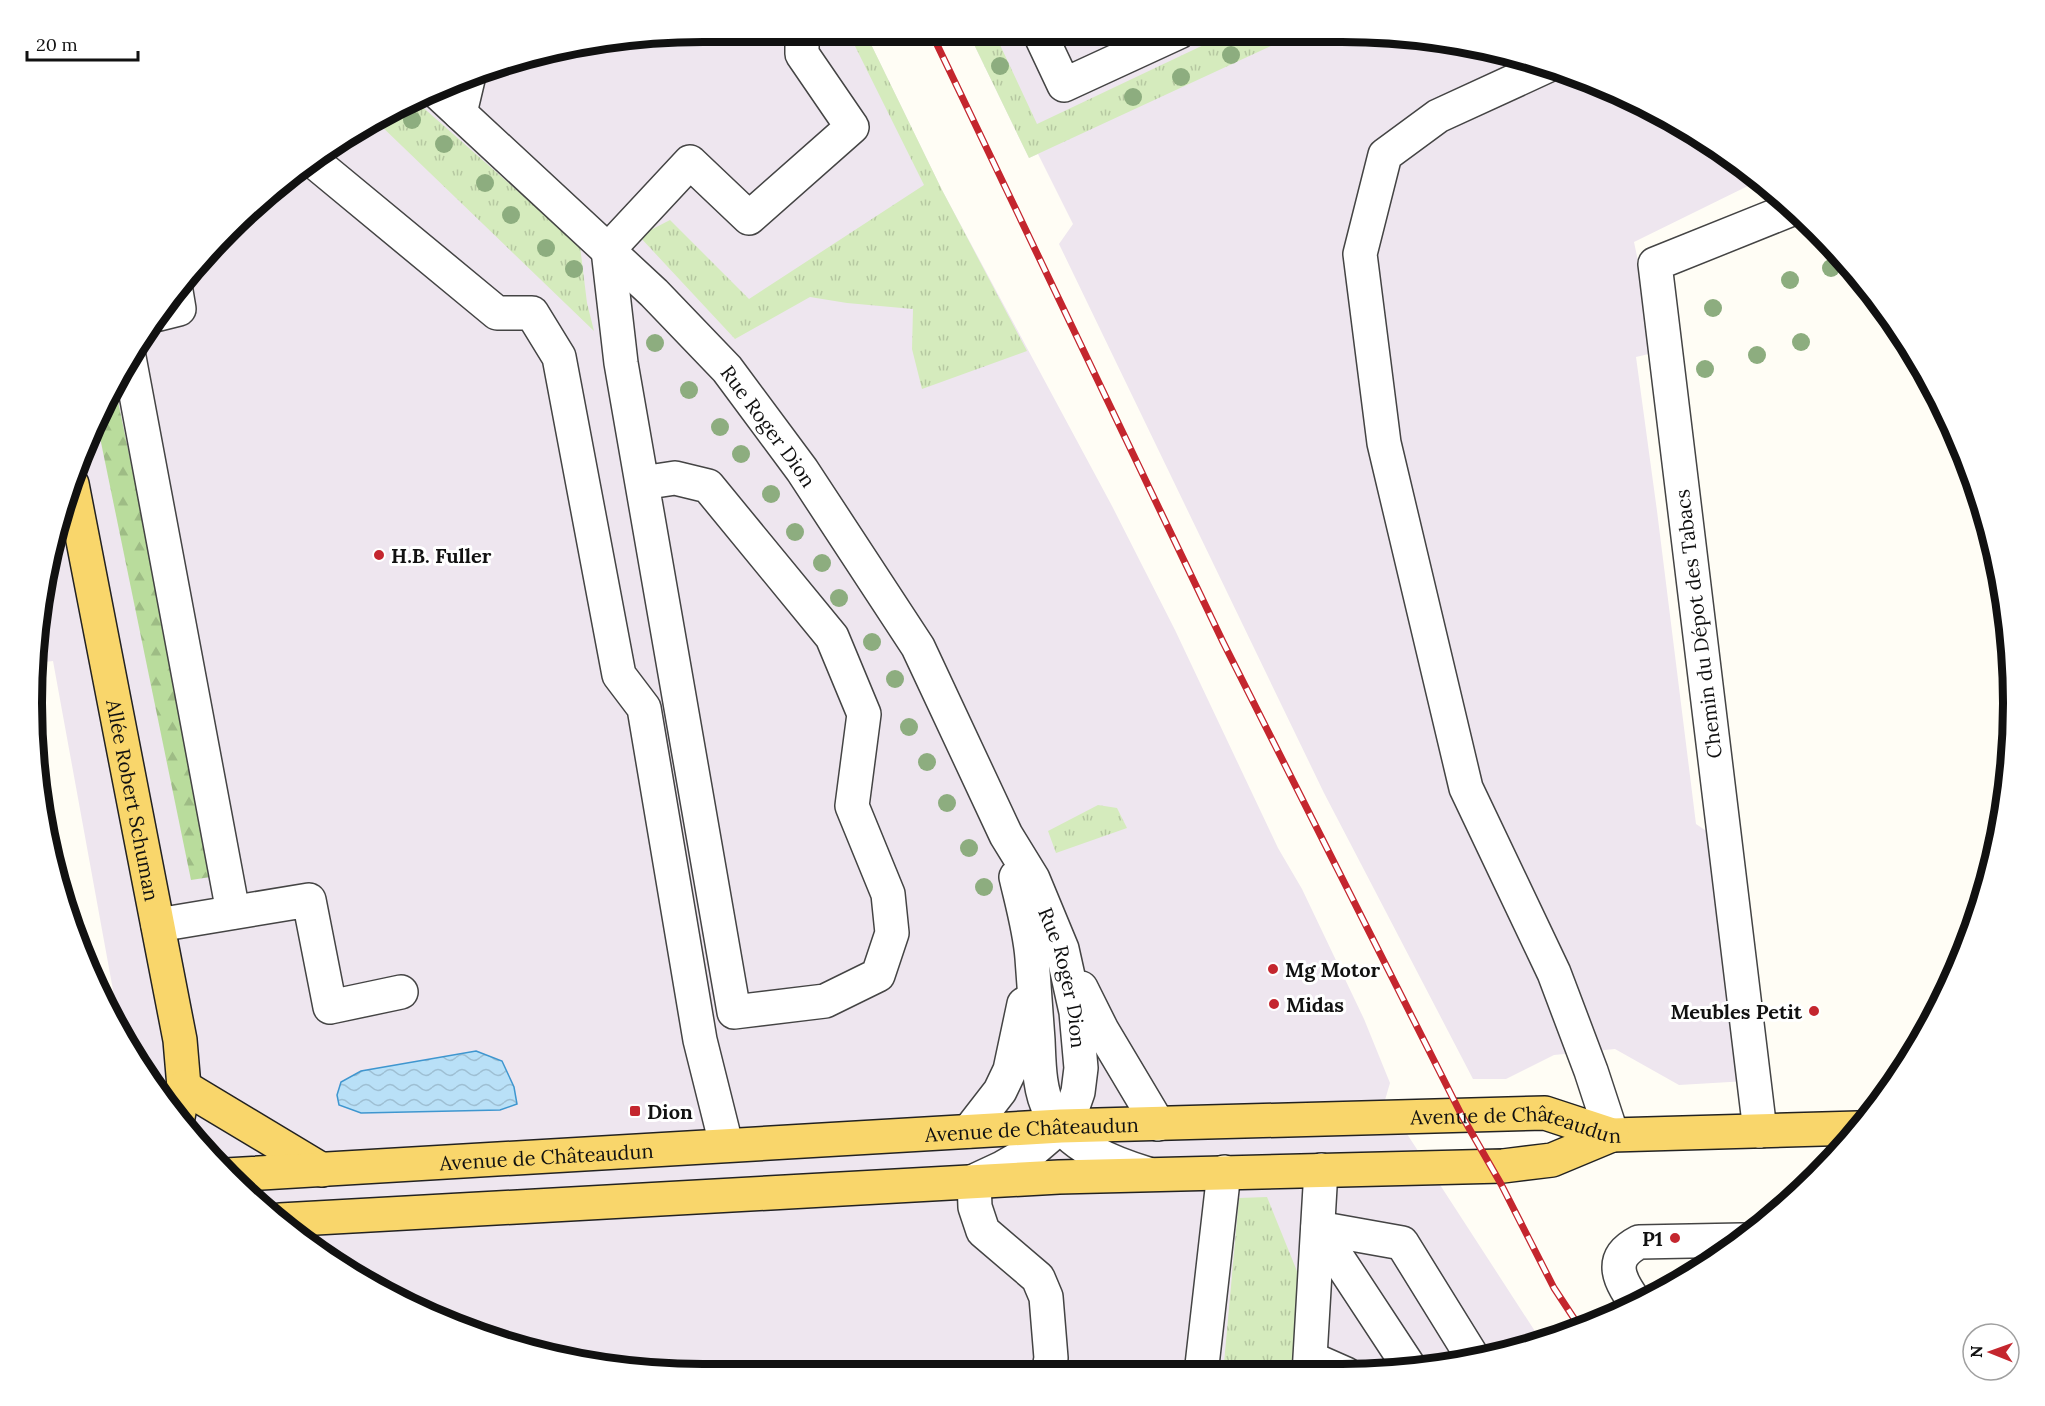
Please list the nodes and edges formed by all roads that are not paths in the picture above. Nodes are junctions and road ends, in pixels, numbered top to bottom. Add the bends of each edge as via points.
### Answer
1 (802, 42) edge
2 (1044, 42) edge
3 (1157, 42) edge
4 (1535, 71) edge
5 (466, 86) edge
6 (442, 96) edge
7 (460, 113) junction
8 (319, 166) edge
9 (1784, 212) edge
10 (608, 250) junction
11 (132, 371) edge
12 (642, 483) junction
13 (75, 498) edge
14 (233, 912) junction
15 (158, 925) junction
16 (1047, 952) junction
17 (401, 992) dead end
18 (181, 1102) edge
19 (1158, 1124) junction
20 (1062, 1126) junction
21 (1847, 1128) edge
22 (969, 1131) junction
23 (1760, 1131) junction
24 (1612, 1135) junction
25 (726, 1144) junction
26 (322, 1170) junction
27 (1321, 1170) junction
28 (1224, 1172) junction
29 (240, 1174) edge
30 (1149, 1174) junction
31 (974, 1181) junction
32 (291, 1219) edge
33 (1318, 1228) junction
34 (1726, 1240) edge
35 (1632, 1297) edge
36 (1469, 1351) edge
37 (1405, 1361) edge
38 (1050, 1364) edge
39 (1202, 1364) edge
40 (1311, 1364) edge

1 - 10 street via 802,54 852,127 749,218 690,162
2 - 3 street via 1064,85
4 - 24 street via 1438,116 1385,155 1360,254 1383,443 1466,788 1554,973
5 - 7 street
6 - 7 street, Rue Roger Dion
7 - 10 street, Rue Roger Dion
8 - 25 street via 497,313 532,313 559,357 619,675 644,708 700,1040
9 - 23 street, Chemin du Dépot des Tabacs via 1655,264
10 - 12 street via 621,363
10 - 16 street, Rue Roger Dion via 727,369 802,470 918,647 1006,835
11 - 14 street
12 - 12 street via 734,1012 825,1001 878,975 892,933 888,894 852,806 864,714 832,637 708,486 675,478
13 - 15 main road, Allée Robert Schuman
14 - 15 street
14 - 17 street via 309,900 330,1007
15 - 18 main road, Allée Robert Schuman via 180,1040
16 - 19 street via 1102,1030
16 - 20 street, Rue Roger Dion via 1040,1068 1050,1111
16 - 22 street via 1010,1070 1000,1091
18 - 26 main road
19 - 20 main road, Avenue de Châteaudun
19 - 24 main road, Avenue de Châteaudun via 1545,1113
20 - 22 main road, Avenue de Châteaudun
20 - 30 street, Rue Roger Dion via 1088,1149 1117,1165
20 - 31 street via 1033,1150
21 - 23 main road
22 - 25 main road, Avenue de Châteaudun
23 - 24 main road
24 - 27 main road, Avenue de Châteaudun via 1552,1160 1472,1167
25 - 26 main road, Avenue de Châteaudun
26 - 29 main road, Avenue de Châteaudun
27 - 28 main road, Avenue de Châteaudun
27 - 33 street
28 - 30 main road, Avenue de Châteaudun
28 - 39 street
30 - 31 main road, Avenue de Châteaudun
31 - 32 main road, Avenue de Châteaudun
31 - 38 street via 975,1207 983,1231 1038,1278 1046,1297
33 - 36 street via 1402,1242
33 - 37 street
33 - 40 street
34 - 35 street via 1640,1242 1627,1248 1619,1275

